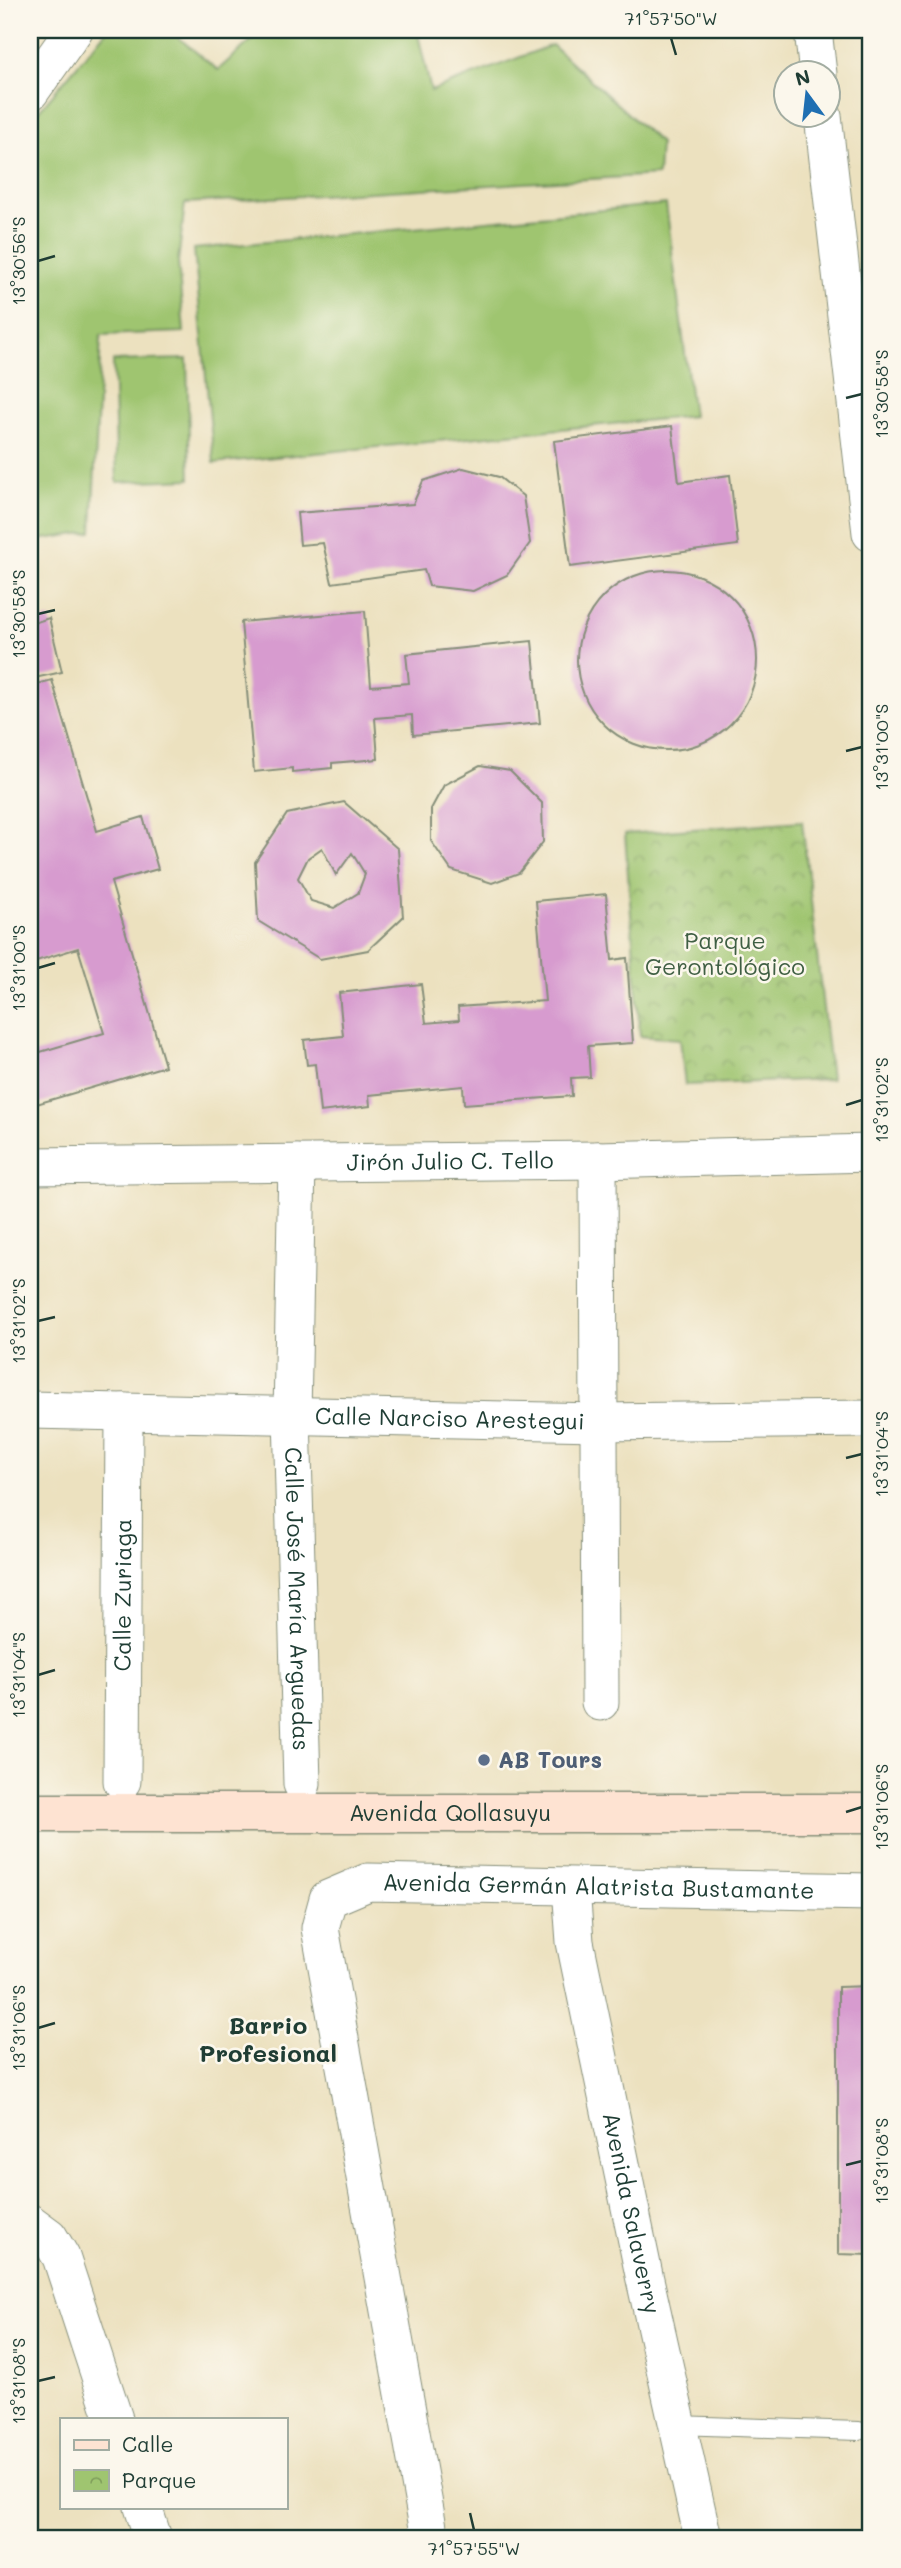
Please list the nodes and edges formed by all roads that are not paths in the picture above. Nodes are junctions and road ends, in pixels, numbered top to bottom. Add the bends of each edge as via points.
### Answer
1 (74, 30) edge
2 (813, 30) edge
3 (816, 60) edge
4 (30, 92) edge
5 (825, 130) edge
6 (871, 533) edge
7 (871, 1153) edge
8 (598, 1160) junction
9 (297, 1163) junction
10 (30, 1166) edge
11 (30, 1410) edge
12 (124, 1412) junction
13 (292, 1415) junction
14 (871, 1419) edge
15 (598, 1422) junction
16 (600, 1702) dead end
17 (122, 1781) dead end
18 (302, 1784) dead end
19 (30, 1813) edge
20 (871, 1813) edge
21 (571, 1887) junction
22 (871, 1892) edge
23 (30, 2222) edge
24 (114, 2418) edge
25 (677, 2425) junction
26 (859, 2431) dead end
27 (143, 2508) edge
28 (153, 2538) edge
29 (430, 2538) edge
30 (703, 2538) edge

1 - 4 street
2 - 3 street
5 - 6 street
7 - 8 street, Jirón Julio C. Tello
8 - 9 street, Jirón Julio C. Tello
8 - 15 street
9 - 10 street, Jirón Julio C. Tello
9 - 13 street, Calle José María Arguedas
11 - 12 street, Calle Narciso Arestegui
12 - 13 street, Calle Narciso Arestegui
12 - 17 street, Calle Zuriaga
13 - 15 street, Calle Narciso Arestegui
13 - 18 street, Calle José María Arguedas
14 - 15 street, Calle Narciso Arestegui
15 - 16 street
19 - 20 street, Avenida Qollasuyu
21 - 22 street, Avenida Germán Alatrista Bustamante
21 - 25 street, Avenida Salaverry via 575,1942
21 - 29 street, Avenida Germán Alatrista Bustamante via 368,1882 328,1899 320,1928
23 - 24 street via 49,2237 61,2257
25 - 26 lane
25 - 30 street, Avenida Salaverry
27 - 28 street

